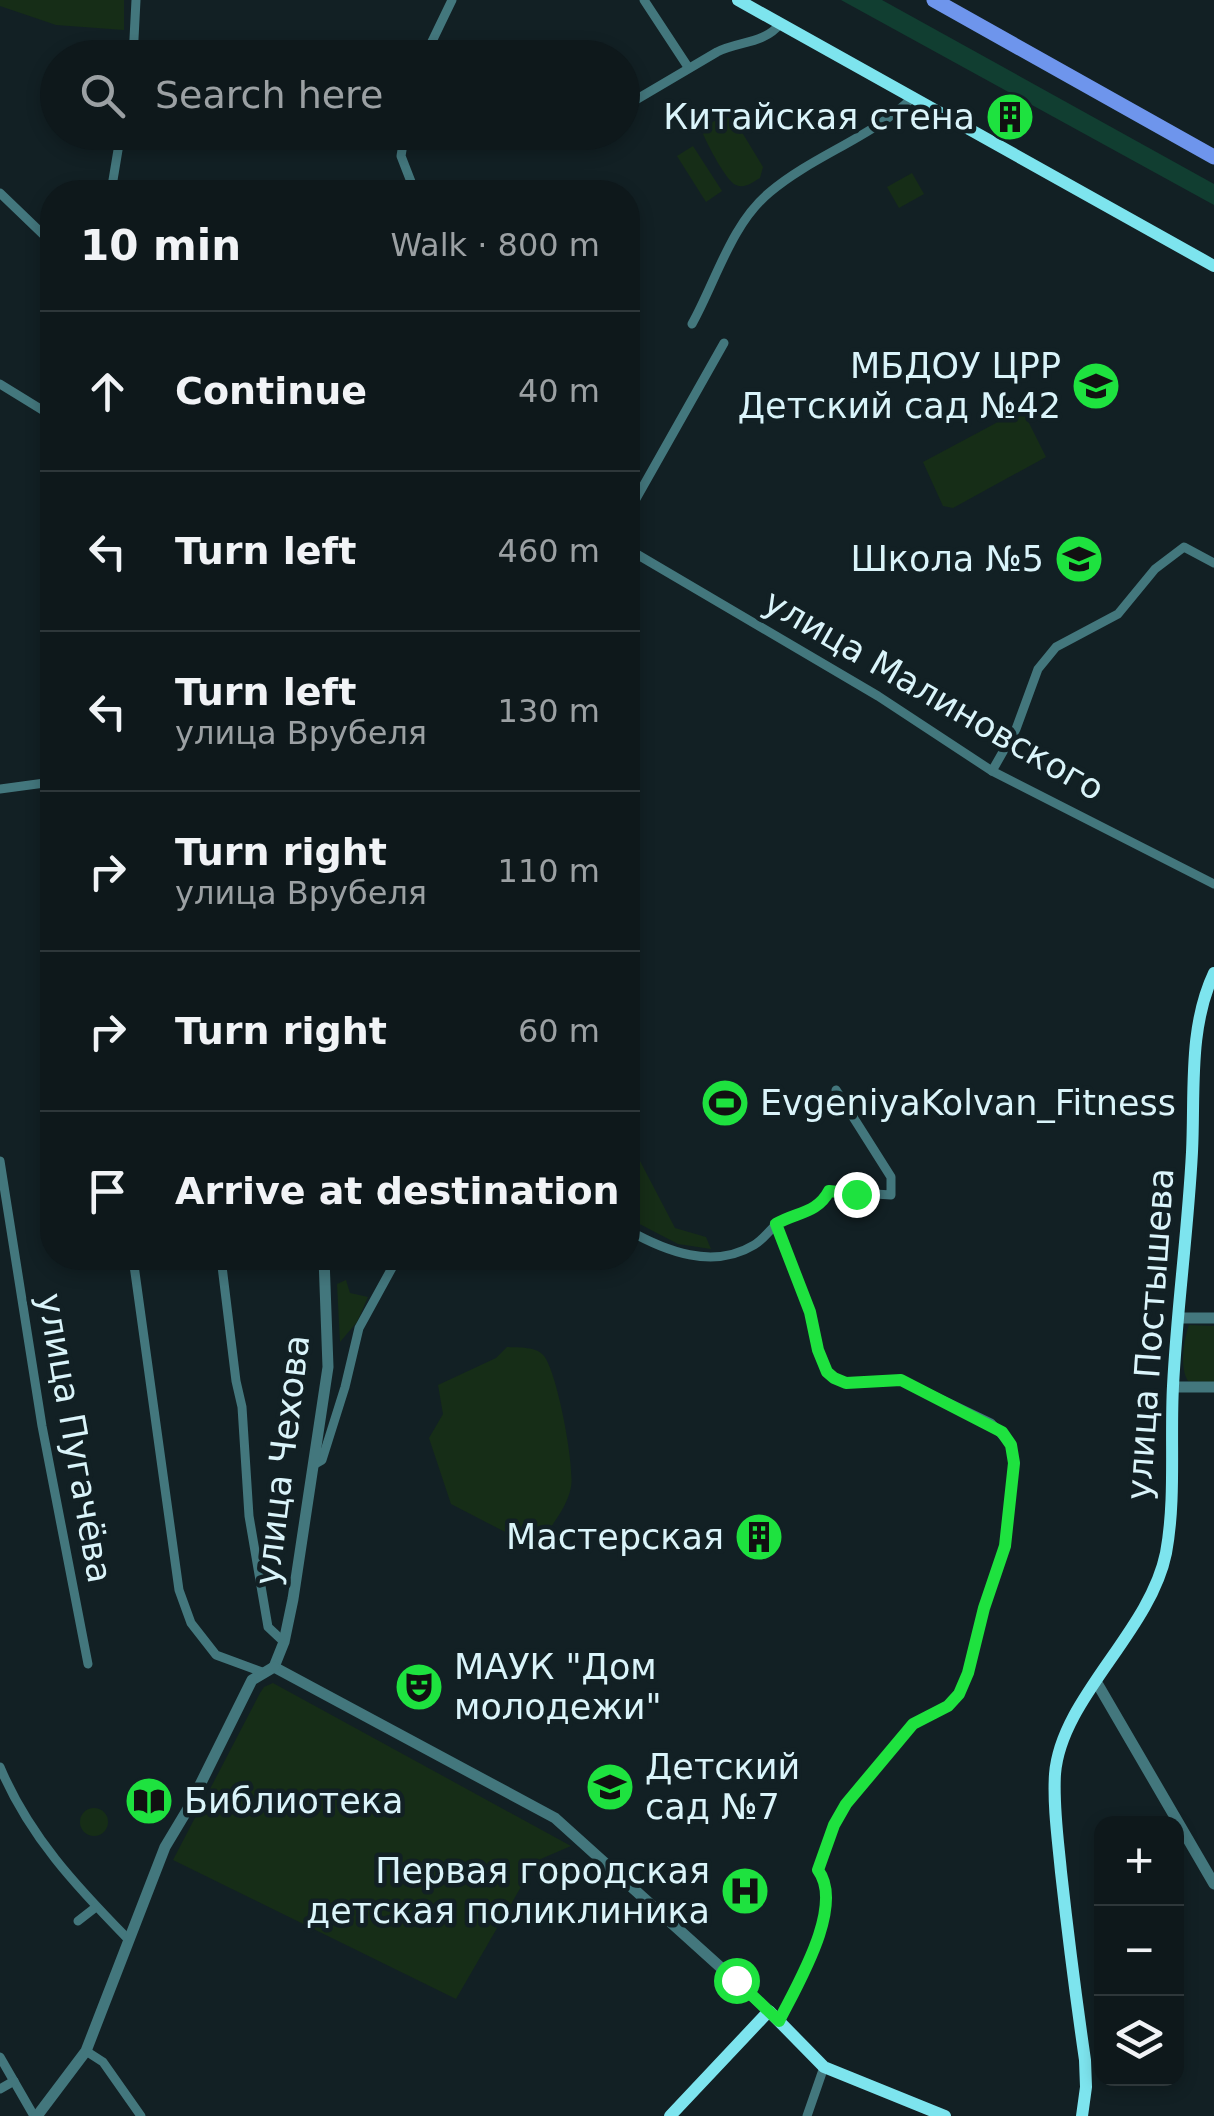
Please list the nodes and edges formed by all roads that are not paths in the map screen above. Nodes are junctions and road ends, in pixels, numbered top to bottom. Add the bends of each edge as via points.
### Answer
1 (136, 0) edge
2 (452, 0) edge
3 (644, 0) edge
4 (738, 0) edge
5 (935, 0) edge
6 (780, 24) junction
7 (134, 40) edge
8 (433, 40) edge
9 (688, 68) junction
10 (640, 97) edge
11 (912, 98) junction
12 (118, 150) edge
13 (403, 150) edge
14 (1214, 157) edge
15 (113, 180) edge
16 (411, 180) edge
17 (0, 193) edge
18 (40, 232) edge
19 (1214, 266) edge
20 (692, 324) dead end
21 (724, 343) dead end
22 (0, 384) edge
23 (40, 409) edge
24 (640, 492) edge
25 (640, 556) edge
26 (1214, 564) edge
27 (992, 771) junction
28 (40, 783) edge
29 (0, 788) edge
30 (1214, 884) edge
31 (1214, 974) edge
32 (836, 1090) dead end
33 (0, 1161) edge
34 (776, 1224) junction
35 (640, 1237) edge
36 (135, 1270) edge
37 (222, 1270) edge
38 (324, 1270) edge
39 (388, 1270) edge
40 (1178, 1318) junction
41 (1214, 1318) edge
42 (1173, 1387) junction
43 (1214, 1387) edge
44 (315, 1464) junction
45 (284, 1642) junction
46 (88, 1664) dead end
47 (268, 1670) junction
48 (1097, 1683) junction
49 (0, 1766) edge
50 (1214, 1884) edge
51 (96, 1907) junction
52 (78, 1921) dead end
53 (128, 1939) junction
54 (774, 2016) junction
55 (86, 2051) junction
56 (0, 2057) edge
57 (824, 2067) junction
58 (14, 2081) junction
59 (0, 2088) edge
60 (35, 2116) edge
61 (141, 2116) edge
62 (670, 2116) edge
63 (807, 2116) edge
64 (945, 2116) edge
65 (1082, 2116) edge

1 - 7 street
2 - 8 street
3 - 9 street
4 - 6 main road
5 - 14 main road
6 - 9 street via 766,37 727,47
6 - 11 main road
9 - 10 street
11 - 19 main road
11 - 20 street via 768,192
12 - 15 street
13 - 16 street
17 - 18 street
21 - 24 street
22 - 23 street
25 - 27 street, улица Малиновского
26 - 27 street via 1184,547 1155,569 1118,614 1056,647 1038,669
27 - 30 street, улица Малиновского
28 - 29 street
31 - 40 main road, улица Постышева via 1198,1030
32 - 34 street via 893,1190 886,1196 829,1191 814,1209
33 - 46 street, улица Пугачёва
34 - 35 street via 754,1245 726,1255 660,1249
34 - 54 street via 827,1372 846,1383 901,1380 991,1424 1011,1445 1014,1463 1005,1546 959,1694 913,1724 846,1804 818,1870 826,1894 816,1947
36 - 47 street via 185,1609 216,1655
37 - 45 street via 268,1626
38 - 44 street, улица Чехова via 328,1367
39 - 44 street via 358,1328 336,1417
40 - 41 street
40 - 42 main road, улица Постышева
42 - 43 street
42 - 48 main road, улица Постышева via 1163,1566
44 - 45 street, улица Чехова
45 - 47 street, улица Чехова
47 - 53 street, улица Чехова via 252,1680 165,1847
47 - 54 street via 555,1818
48 - 50 street
48 - 65 main road, улица Постышева via 1060,1749 1055,1778 1085,2060
49 - 51 street via 36,1836
51 - 52 street
51 - 53 street
53 - 55 street, улица Чехова
54 - 57 main road
54 - 62 main road
55 - 60 street, улица Чехова
55 - 61 street via 103,2062
56 - 58 street
57 - 63 street
57 - 64 main road
58 - 59 street
58 - 60 street

